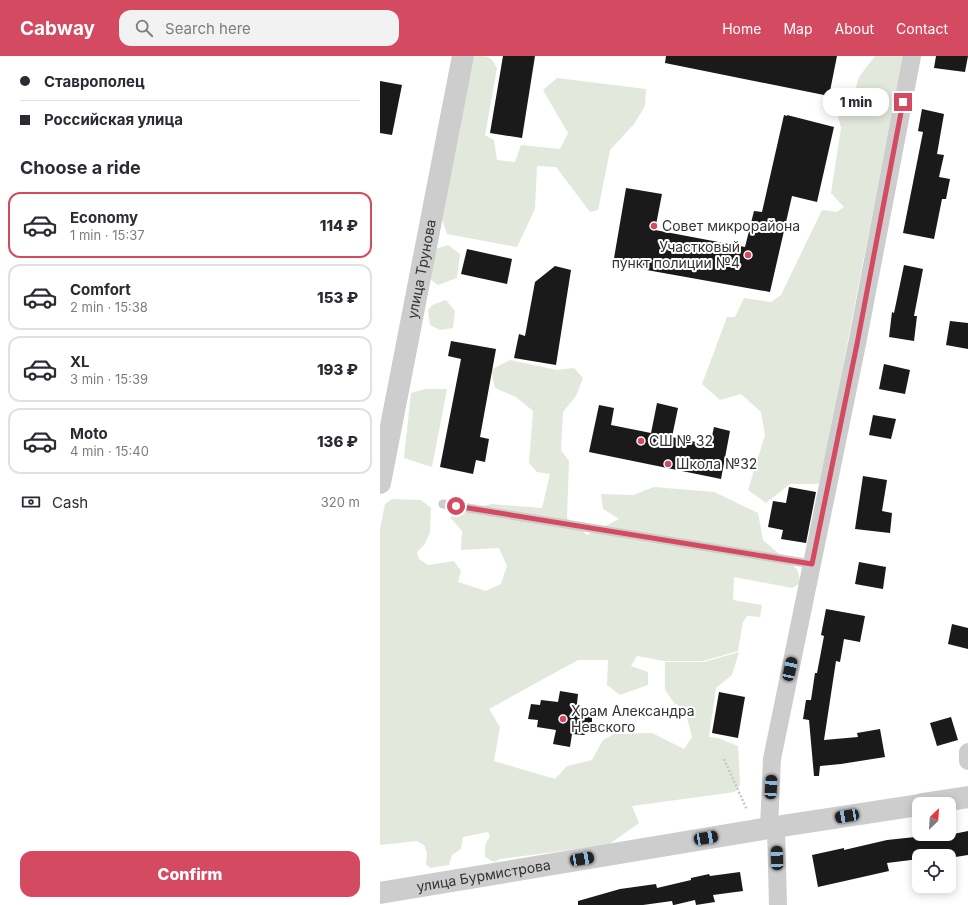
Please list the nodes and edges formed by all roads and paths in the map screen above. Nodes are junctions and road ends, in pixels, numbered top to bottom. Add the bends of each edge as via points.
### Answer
1 (463, 56) edge
2 (912, 56) edge
3 (380, 483) edge
4 (443, 504) dead end
5 (812, 564) junction
6 (968, 752) edge
7 (724, 759) dead end
8 (968, 761) edge
9 (968, 797) edge
10 (956, 799) edge
11 (912, 805) edge
12 (747, 810) dead end
13 (772, 827) junction
14 (380, 893) edge
15 (778, 905) edge

1 - 3 street, улица Трунова
2 - 5 street
4 - 5 lane
5 - 13 street via 772,759
6 - 8 street
7 - 12 path
9 - 10 street
11 - 13 street, улица Бурмистрова
13 - 14 street, улица Бурмистрова
13 - 15 street

